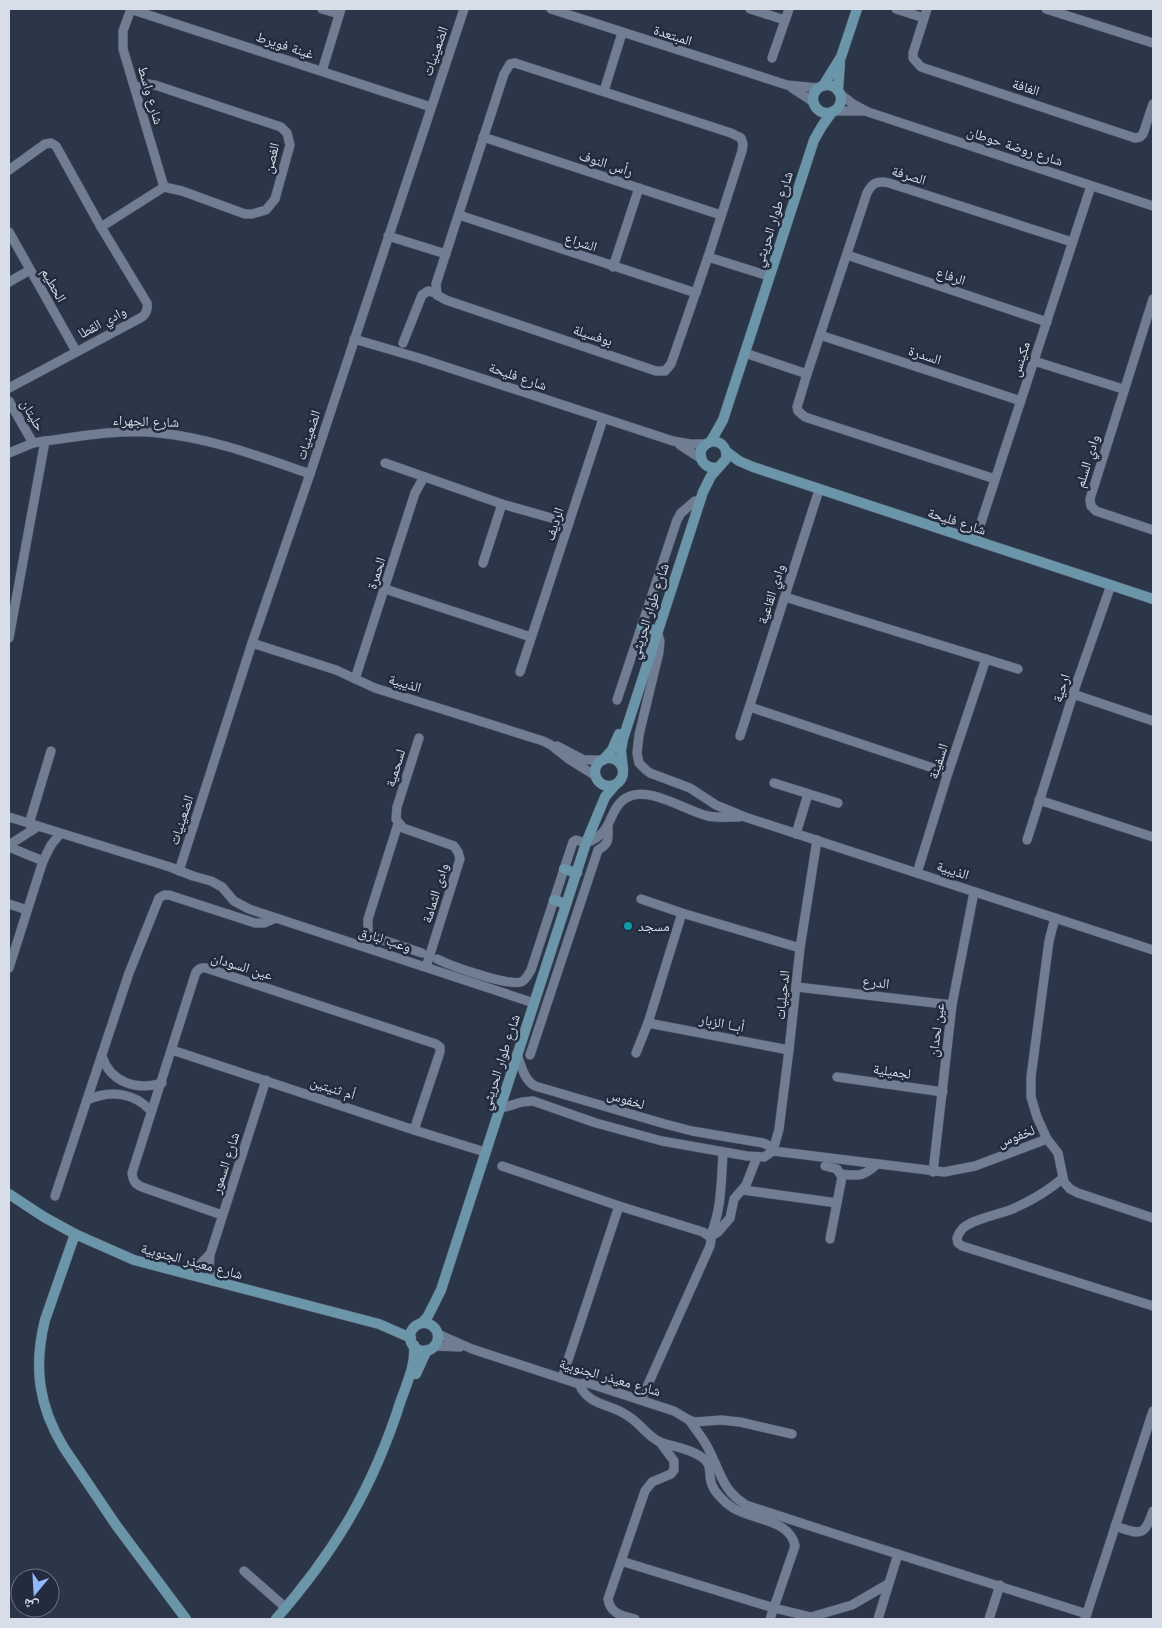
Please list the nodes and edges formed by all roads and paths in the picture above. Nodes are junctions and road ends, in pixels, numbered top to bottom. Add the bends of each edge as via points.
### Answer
1 (131, 9) edge
2 (322, 9) edge
3 (464, 9) edge
4 (551, 9) edge
5 (750, 9) edge
6 (789, 9) edge
7 (857, 9) edge
8 (896, 9) edge
9 (927, 9) edge
10 (1046, 9) edge
11 (340, 12) edge
12 (924, 18) junction
13 (785, 20) junction
14 (622, 33) junction
15 (1153, 43) edge
16 (841, 57) junction
17 (772, 58) dead end
18 (322, 72) junction
19 (787, 86) junction
20 (821, 87) junction
21 (135, 88) junction
22 (604, 91) junction
23 (839, 92) junction
24 (813, 103) junction
25 (1153, 104) edge
26 (431, 107) junction
27 (833, 111) junction
28 (868, 112) junction
29 (482, 137) junction
30 (814, 140) junction
31 (9, 170) edge
32 (1091, 186) junction
33 (164, 187) junction
34 (639, 188) junction
35 (1153, 206) edge
36 (459, 215) junction
37 (721, 215) junction
38 (101, 227) junction
39 (9, 232) edge
40 (388, 236) junction
41 (1072, 242) junction
42 (446, 254) junction
43 (847, 255) junction
44 (708, 257) junction
45 (613, 266) junction
46 (30, 270) junction
47 (769, 276) junction
48 (9, 282) edge
49 (437, 293) junction
50 (696, 293) junction
51 (1153, 299) edge
52 (1047, 322) junction
53 (820, 335) junction
54 (354, 338) junction
55 (403, 343) dead end
56 (76, 351) junction
57 (745, 353) junction
58 (1034, 361) junction
59 (806, 374) junction
60 (9, 388) edge
61 (1123, 389) junction
62 (9, 401) edge
63 (1021, 401) junction
64 (603, 419) junction
65 (723, 420) junction
66 (45, 441) junction
67 (673, 441) junction
68 (33, 443) junction
69 (708, 443) junction
70 (726, 449) junction
71 (9, 453) edge
72 (701, 460) junction
73 (385, 463) dead end
74 (721, 466) junction
75 (753, 467) junction
76 (310, 474) junction
77 (424, 477) junction
78 (995, 479) junction
79 (819, 490) junction
80 (695, 501) junction
81 (502, 504) junction
82 (569, 524) junction
83 (1153, 530) edge
84 (975, 541) junction
85 (483, 563) dead end
86 (1111, 586) junction
87 (385, 589) junction
88 (785, 597) junction
89 (1153, 599) edge
90 (11, 605) edge
91 (642, 626) junction
92 (655, 630) junction
93 (531, 637) junction
94 (9, 638) edge
95 (252, 643) junction
96 (986, 659) junction
97 (1018, 669) dead end
98 (520, 672) dead end
99 (355, 679) junction
100 (1073, 694) junction
101 (617, 700) dead end
102 (750, 707) junction
103 (1153, 721) edge
104 (740, 736) dead end
105 (418, 738) dead end
106 (551, 745) junction
107 (52, 751) dead end
108 (603, 760) junction
109 (623, 769) junction
110 (948, 773) junction
111 (597, 778) junction
112 (774, 783) dead end
113 (615, 785) junction
114 (808, 794) junction
115 (1039, 800) junction
116 (838, 803) dead end
117 (716, 805) junction
118 (712, 816) junction
119 (9, 818) edge
120 (745, 818) junction
121 (398, 824) junction
122 (33, 825) junction
123 (608, 826) junction
124 (60, 834) junction
125 (796, 834) junction
126 (1153, 837) edge
127 (817, 840) junction
128 (1026, 840) dead end
129 (586, 843) junction
130 (9, 846) edge
131 (43, 861) junction
132 (179, 870) junction
133 (564, 870) junction
134 (576, 873) junction
135 (917, 873) junction
136 (974, 892) junction
137 (641, 899) dead end
138 (554, 900) junction
139 (9, 904) edge
140 (566, 904) junction
141 (27, 910) junction
142 (682, 914) junction
143 (276, 918) junction
144 (1055, 918) junction
145 (800, 948) junction
146 (1153, 950) edge
147 (422, 953) dead end
148 (437, 959) dead end
149 (426, 967) junction
150 (9, 968) edge
151 (796, 987) junction
152 (534, 1003) junction
153 (952, 1005) junction
154 (648, 1023) junction
155 (172, 1050) junction
156 (789, 1050) junction
157 (636, 1053) dead end
158 (517, 1054) junction
159 (530, 1055) dead end
160 (102, 1056) junction
161 (837, 1077) dead end
162 (266, 1080) junction
163 (162, 1083) junction
164 (129, 1084) junction
165 (943, 1092) junction
166 (126, 1095) junction
167 (87, 1100) junction
168 (499, 1109) junction
169 (151, 1111) junction
170 (414, 1130) junction
171 (1047, 1139) junction
172 (773, 1151) junction
173 (485, 1152) junction
174 (723, 1153) junction
175 (757, 1157) junction
176 (876, 1165) junction
177 (502, 1166) dead end
178 (825, 1166) dead end
179 (839, 1168) junction
180 (933, 1172) junction
181 (1063, 1178) junction
182 (743, 1190) junction
183 (9, 1194) edge
184 (55, 1196) dead end
185 (837, 1204) junction
186 (619, 1206) junction
187 (222, 1215) junction
188 (1153, 1218) edge
189 (75, 1234) junction
190 (710, 1236) junction
191 (830, 1239) dead end
192 (210, 1255) junction
193 (190, 1275) junction
194 (212, 1281) junction
195 (441, 1290) junction
196 (1153, 1306) edge
197 (379, 1324) junction
198 (420, 1324) junction
199 (437, 1331) junction
200 (412, 1342) junction
201 (431, 1348) junction
202 (472, 1349) junction
203 (562, 1378) junction
204 (579, 1384) junction
205 (642, 1400) junction
206 (1153, 1411) edge
207 (689, 1420) junction
208 (792, 1434) dead end
209 (660, 1442) junction
210 (1153, 1511) edge
211 (1115, 1526) junction
212 (898, 1554) junction
213 (621, 1561) junction
214 (244, 1571) dead end
215 (888, 1584) junction
216 (1000, 1585) junction
217 (286, 1608) junction
218 (774, 1608) junction
219 (1086, 1616) edge
220 (186, 1619) edge
221 (276, 1619) edge
222 (284, 1619) edge
223 (635, 1619) edge
224 (770, 1619) edge
225 (878, 1619) edge
226 (989, 1619) edge

1 - 18 street, غينة فويرط
1 - 21 street, شارع واسط via 123,31 123,50
2 - 11 street
3 - 26 street, الضعينيات
4 - 14 street, المبتعدة
5 - 13 street
6 - 13 street
7 - 16 street
8 - 12 street
9 - 12 street, الغافة
10 - 15 street
11 - 18 street
12 - 25 street, الغافة via 912,53 921,67 1135,138 1143,134
13 - 17 street
14 - 19 street, المبتعدة
14 - 22 street
16 - 20 street
16 - 23 street
18 - 26 street, غينة فويرط
19 - 20 street, المبتعدة
19 - 24 street, المبتعدة
20 - 23 street via 832,86
20 - 24 street via 814,94
21 - 33 street, شارع واسط
21 - 33 street, الغصن via 155,85 281,127 290,140 275,199 260,213 245,214
22 - 29 street, بوفسيلة via 523,64 510,64
22 - 37 street, بوفسيلة via 741,138 742,151
23 - 27 street via 840,103
23 - 28 street, شارع روضة حوطان
24 - 27 street via 822,112
24 - 30 street, شارع طوار الحريثي via 816,120
26 - 40 street, الضعينيات
27 - 28 street, شارع روضة حوطان
27 - 30 street, شارع طوار الحريثي
28 - 32 street, شارع روضة حوطان
29 - 34 street, رأس النوف
29 - 36 street, بوفسيلة
30 - 47 street, شارع طوار الحريثي
31 - 38 street, وادي القطا via 45,144 56,146
32 - 35 street, شارع روضة حوطان
32 - 41 street, مكينس
33 - 38 street
34 - 37 street, رأس النوف
34 - 45 street
36 - 42 street, بوفسيلة
36 - 45 street, الشراع
37 - 44 street, بوفسيلة
38 - 56 street, وادي القطا via 147,303 147,311 142,317
39 - 46 street, الحطيم
40 - 42 street
40 - 54 street, الضعينيات
41 - 43 street, الصرفة via 882,181 870,187 867,193
41 - 52 street, مكينس
42 - 49 street, بوفسيلة via 436,284
43 - 52 street, الرفاع
43 - 53 street, الصرفة
44 - 47 street
44 - 50 street, بوفسيلة
45 - 50 street, الشراع
46 - 48 street
46 - 56 street, الحطيم
47 - 57 street, شارع طوار الحريثي
49 - 50 street, بوفسيلة via 446,300 660,372 671,364
49 - 55 street via 428,291 422,295
51 - 61 street, وادي السلم
52 - 58 street, مكينس
53 - 59 street, الصرفة
53 - 63 street, السدرة
54 - 64 street, شارع فليحة
54 - 76 street, الضعينيات
56 - 60 street, وادي القطا
57 - 59 street
57 - 65 street, شارع طوار الحريثي
58 - 61 street
58 - 63 street, مكينس
59 - 78 street, الصرفة via 797,407 801,415
61 - 83 street, وادي السلم via 1090,499 1091,506 1096,511
62 - 68 street, حليتان
63 - 78 street, مكينس
64 - 67 street, شارع فليحة
64 - 82 street, الرديف
65 - 69 street, شارع طوار الحريثي
65 - 70 street, شارع طوار الحريثي via 722,435
66 - 68 street, شارع الجهراء
66 - 76 street, شارع الجهراء via 128,432 158,433 218,444
66 - 90 street
67 - 69 street, شارع فليحة
67 - 72 street, شارع فليحة
68 - 71 street, شارع الجهراء
69 - 70 street via 718,442
69 - 72 street via 700,450
70 - 74 street via 726,459
70 - 75 street, شارع فليحة via 739,461
72 - 74 street via 709,467
72 - 80 street, شارع طوار الحريثي via 702,478
73 - 77 street
74 - 75 street, شارع فليحة
74 - 92 street, شارع طوار الحريثي via 711,476 703,492
75 - 79 street, شارع فليحة
76 - 95 street, الضعينيات
77 - 81 street
77 - 87 street, الحمرة via 415,493
78 - 84 street, مكينس
79 - 84 street, شارع فليحة
79 - 88 street, وادي القاعية
80 - 91 street via 677,520
80 - 92 street, شارع طوار الحريثي
81 - 82 street
81 - 85 street
82 - 93 street, الرديف
84 - 86 street, شارع فليحة
86 - 89 street, شارع فليحة
86 - 100 street, ارحية
87 - 93 street
87 - 99 street, الحمرة
88 - 96 street
88 - 102 street, وادي القاعية
90 - 94 street
91 - 92 street
91 - 101 street
92 - 108 street, شارع طوار الحريثي via 618,738
92 - 109 street, شارع طوار الحريثي via 623,739
92 - 117 street, الذيبية via 660,646 639,735 639,763 650,773 690,788
93 - 98 street, الرديف
95 - 99 street, الذيبية
95 - 132 street, الضعينيات
96 - 97 street
96 - 110 street, السفينة
99 - 106 street, الذيبية
100 - 103 street
100 - 115 street, ارحية
102 - 104 street, وادي القاعية
102 - 110 street
105 - 121 street, لسحمية via 397,807
106 - 108 street, الذيبية via 562,747 584,760
106 - 111 street, الذيبية
107 - 122 street
108 - 109 street via 615,760
108 - 111 street via 597,765
109 - 113 street via 621,780
110 - 135 street, السفينة
111 - 113 street via 603,785
111 - 129 street, شارع طوار الحريثي via 598,795
112 - 114 street
113 - 129 street, شارع طوار الحريثي via 605,797
114 - 116 street
114 - 125 street
115 - 126 street
115 - 128 street, ارحية
117 - 118 street
117 - 120 street, الذيبية
118 - 120 street, الذيبية
118 - 123 street, الذيبية via 650,795 637,794 620,803
119 - 122 street, وعب لبارق
120 - 125 street, الذيبية
121 - 147 street via 367,927 370,935
121 - 149 street, وادى الثمامة via 408,831 454,846 460,859
122 - 124 street, وعب لبارق
122 - 130 street
123 - 129 street, الذيبية
123 - 159 street via 607,843 598,850
124 - 131 street
124 - 132 street, وعب لبارق
125 - 127 street, الذيبية
127 - 135 street, الذيبية
127 - 145 street, الدحيليات
129 - 133 street, الذيبية via 573,842
129 - 134 street, شارع طوار الحريثي
130 - 131 street
131 - 141 street
132 - 143 street, وعب لبارق via 244,907
133 - 134 street
133 - 138 street
134 - 140 street, شارع طوار الحريثي
135 - 136 street, الذيبية
136 - 144 street, الذيبية
136 - 153 street, عين لحدان
137 - 142 street
138 - 140 street
138 - 148 street via 531,970 523,981 475,974
139 - 141 street
140 - 152 street, شارع طوار الحريثي
141 - 150 street
142 - 145 street
142 - 154 street
143 - 149 street, وعب لبارق
143 - 160 street via 255,923 169,895 159,898 129,973
144 - 146 street, الذيبية
144 - 171 street, لخفوس via 1049,941 1030,1087
145 - 151 street, الدحيليات
149 - 152 street, وعب لبارق
151 - 153 street, الدرع
151 - 156 street, الدحيليات
152 - 158 street, شارع طوار الحريثي
153 - 165 street, عين لحدان
154 - 156 street, أبــا الزبار
154 - 157 street
155 - 162 street, أم ثنيتين
155 - 163 street, عين السودان
155 - 170 street, عين السودان via 196,971 209,968 436,1044 440,1052
156 - 172 street, الدحيليات
158 - 168 street, شارع طوار الحريثي
158 - 172 street, لخفوس via 526,1078 535,1086 692,1131 763,1143
160 - 164 street via 114,1076
160 - 167 street
161 - 165 street, لجميلية
162 - 170 street, أم ثنيتين
162 - 187 street, شارع السمور
163 - 164 street via 146,1086
163 - 169 street, عين السودان
164 - 166 street
165 - 180 street, عين لحدان
166 - 167 street via 106,1094
166 - 169 street via 137,1099
167 - 184 street
168 - 173 street, شارع طوار الحريثي
168 - 174 street, لخفوس via 536,1101 640,1136
169 - 187 street, عين السودان via 132,1173 137,1185
170 - 173 street, أم ثنيتين
171 - 180 street, لخفوس via 965,1169
171 - 181 street via 1058,1153
172 - 175 street, لخفوس
172 - 179 street, لخفوس
173 - 195 street, شارع طوار الحريثي
174 - 175 street, لخفوس
174 - 190 street via 720,1205
175 - 182 street
176 - 179 street, لخفوس
176 - 179 street via 856,1176
176 - 180 street, لخفوس
177 - 186 street
178 - 179 street
179 - 185 street via 842,1180
181 - 188 street via 1074,1192
181 - 196 street via 1034,1199 963,1228 957,1238 958,1243
182 - 185 street
182 - 190 street via 734,1199 726,1224
183 - 189 street, شارع معيذر الجنوبية
185 - 191 street
186 - 190 street
186 - 203 street
187 - 192 street, شارع السمور
189 - 193 street, شارع معيذر الجنوبية via 134,1260
189 - 220 street via 41,1335 39,1379 45,1408 64,1448
190 - 205 street via 710,1246
192 - 193 street, شارع السمور
192 - 194 street, شارع السمور
193 - 194 street, شارع معيذر الجنوبية
194 - 197 street, شارع معيذر الجنوبية
195 - 198 street, شارع طوار الحريثي
195 - 199 street, شارع طوار الحريثي via 436,1314
197 - 198 street, شارع معيذر الجنوبية
197 - 200 street, شارع معيذر الجنوبية
198 - 199 street via 430,1324
198 - 200 street via 413,1329
199 - 201 street via 438,1340
199 - 202 street, شارع معيذر الجنوبية
200 - 201 street via 420,1350
200 - 217 street via 414,1359 406,1386 368,1486 331,1550
201 - 202 street, شارع معيذر الجنوبية via 453,1346
201 - 222 street via 418,1369 384,1465 362,1510 322,1573
202 - 203 street, شارع معيذر الجنوبية
203 - 204 street, شارع معيذر الجنوبية
204 - 205 street, شارع معيذر الجنوبية via 588,1383
204 - 209 street via 586,1396 626,1414
205 - 207 street, شارع معيذر الجنوبية
206 - 211 street
207 - 208 street, شارع معيذر الجنوبية via 740,1422
207 - 212 street via 708,1448 724,1484 739,1501 757,1510
209 - 213 street via 674,1461 674,1470 652,1482 645,1490
209 - 218 street via 700,1456 709,1465 712,1487 733,1508 777,1525 790,1534 795,1546
210 - 211 street via 1148,1526 1143,1530 1134,1532
211 - 219 street
212 - 215 street
212 - 216 street
213 - 218 street
213 - 223 street via 609,1604 615,1613
214 - 217 street
215 - 218 street via 852,1605 811,1617
215 - 225 street
216 - 219 street
216 - 226 street
217 - 221 street
218 - 224 street

